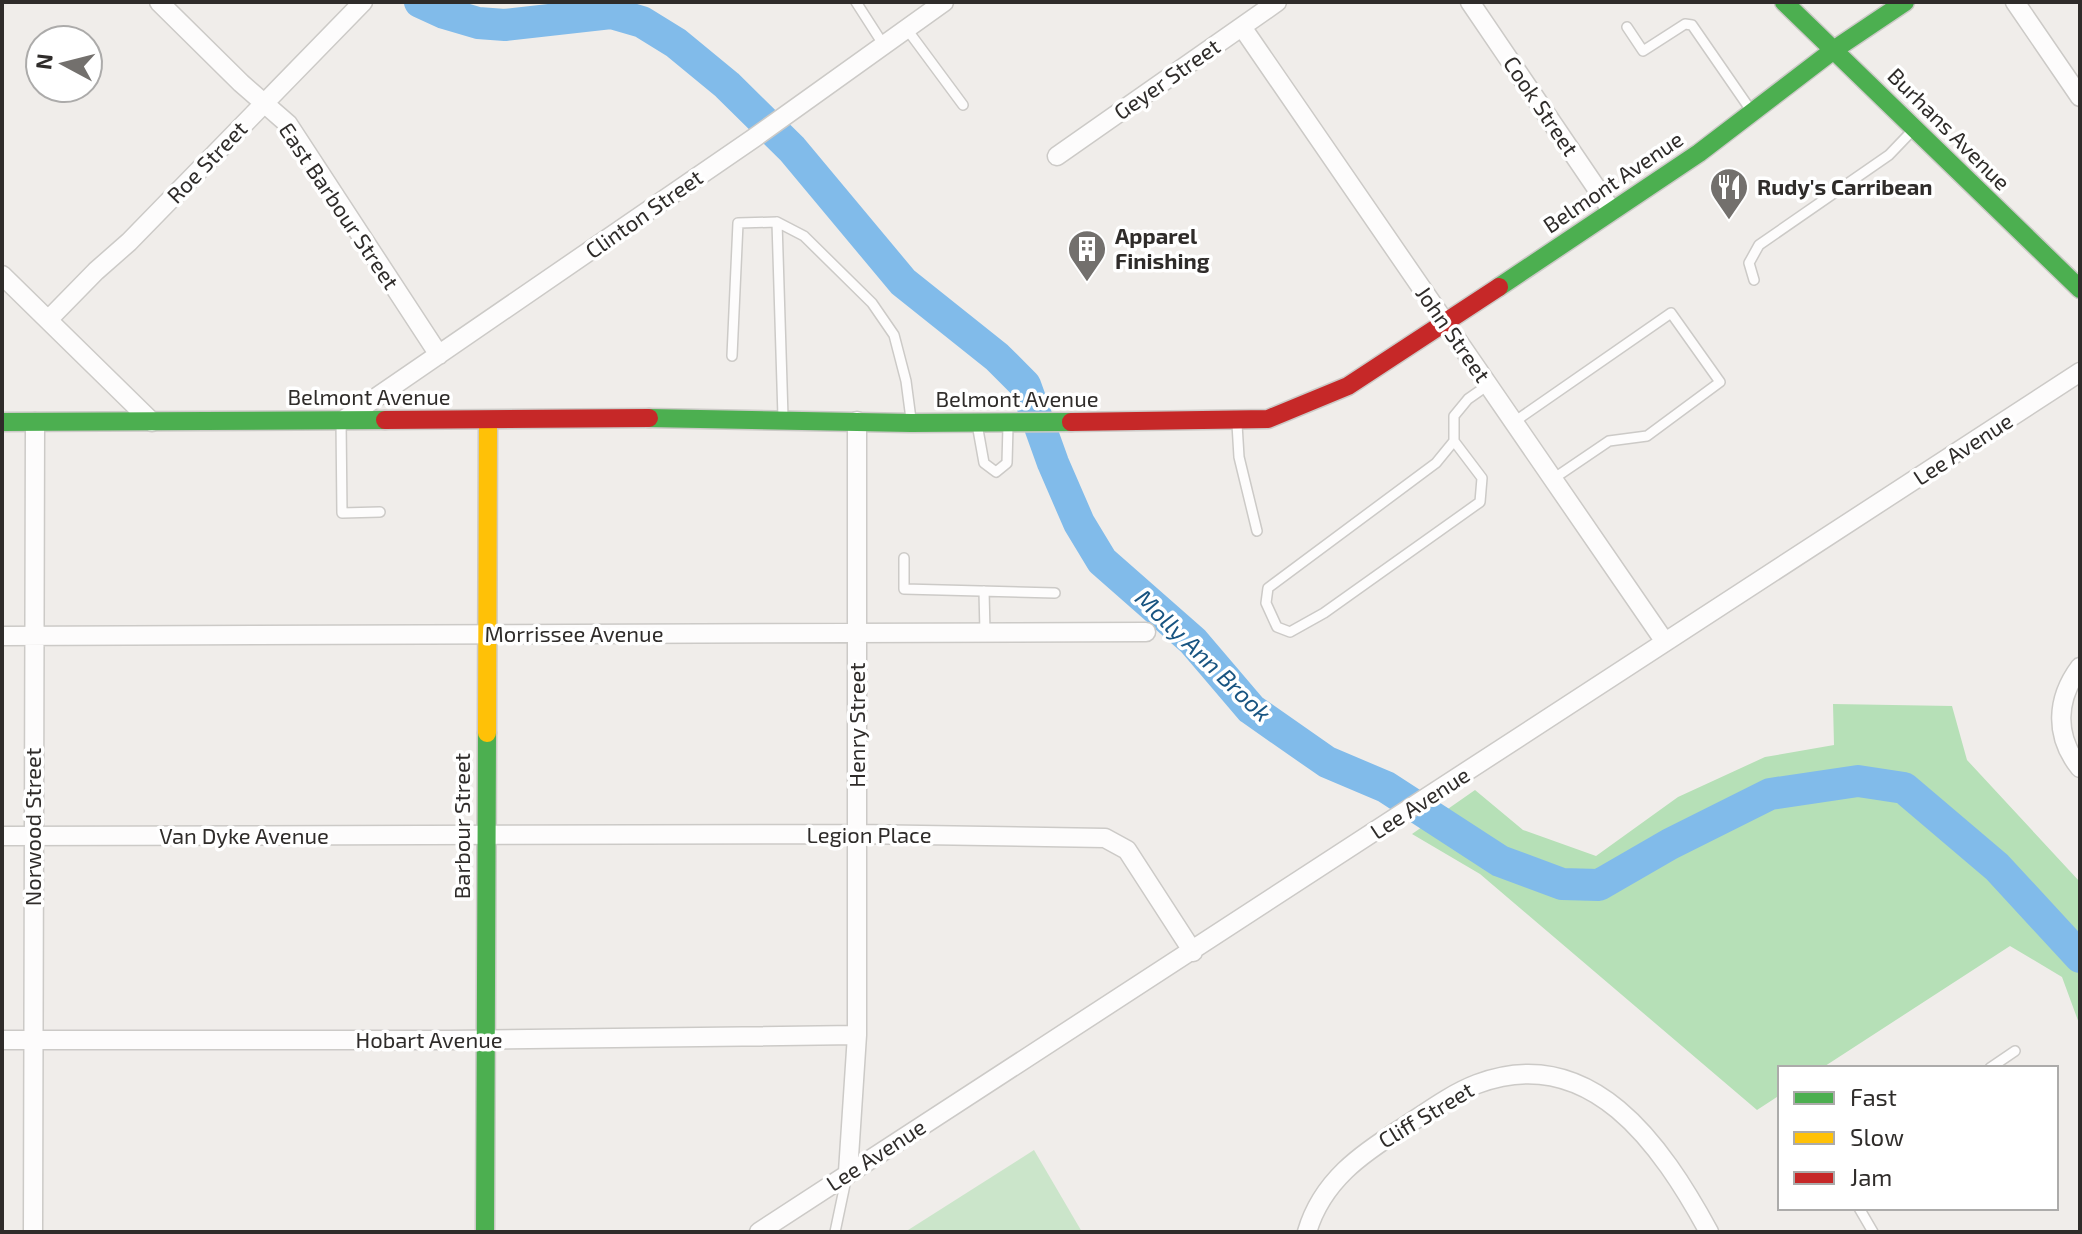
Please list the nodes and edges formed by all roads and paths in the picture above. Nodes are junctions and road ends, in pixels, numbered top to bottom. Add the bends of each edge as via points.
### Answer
1 (159, 2) edge
2 (856, 2) edge
3 (944, 2) edge
4 (1277, 2) edge
5 (1470, 2) edge
6 (1784, 2) edge
7 (1905, 2) edge
8 (2015, 2) edge
9 (362, 4) edge
10 (1242, 27) junction
11 (1627, 27) dead end
12 (906, 28) junction
13 (883, 44) junction
14 (1835, 49) junction
15 (2080, 97) edge
16 (264, 103) junction
17 (963, 105) dead end
18 (1752, 112) junction
19 (1914, 129) junction
20 (1057, 156) dead end
21 (1612, 211) junction
22 (777, 222) junction
23 (2, 275) edge
24 (1754, 280) dead end
25 (2080, 289) edge
26 (48, 320) junction
27 (1445, 322) junction
28 (439, 355) junction
29 (732, 356) dead end
30 (2080, 372) edge
31 (1488, 385) junction
32 (783, 420) junction
33 (980, 420) junction
34 (1236, 420) junction
35 (341, 421) junction
36 (488, 421) junction
37 (857, 421) junction
38 (1008, 421) junction
39 (2, 422) edge
40 (35, 422) junction
41 (152, 422) junction
42 (1514, 422) junction
43 (911, 423) junction
44 (1454, 441) junction
45 (1553, 479) junction
46 (380, 512) dead end
47 (1257, 531) dead end
48 (904, 558) dead end
49 (984, 591) junction
50 (1055, 593) dead end
51 (985, 632) junction
52 (1146, 632) dead end
53 (857, 633) junction
54 (487, 635) junction
55 (2, 636) edge
56 (34, 636) junction
57 (1665, 642) junction
58 (2080, 667) edge
59 (2080, 768) edge
60 (857, 834) junction
61 (2, 836) edge
62 (33, 836) junction
63 (486, 837) junction
64 (1193, 952) junction
65 (857, 1035) junction
66 (32, 1039) junction
67 (485, 1039) junction
68 (2, 1040) edge
69 (2015, 1051) dead end
70 (1993, 1066) edge
71 (848, 1172) junction
72 (1860, 1210) edge
73 (33, 1232) edge
74 (485, 1232) edge
75 (759, 1232) edge
76 (835, 1232) edge
77 (1307, 1232) edge
78 (1709, 1232) edge
79 (1873, 1232) edge

1 - 16 street, East Barbour Street
2 - 13 lane
3 - 12 street, Clinton Street
4 - 10 street, Geyer Street
5 - 21 street, Cook Street
6 - 14 main road, Burhans Avenue
7 - 14 main road, Belmont Avenue
8 - 15 street
9 - 16 street, Roe Street
10 - 20 street, Geyer Street
10 - 27 street, John Street
11 - 18 lane via 1643,51 1685,24 1692,25
12 - 13 street, Clinton Street
12 - 17 lane
13 - 28 street, Clinton Street
14 - 18 main road, Belmont Avenue
14 - 19 main road, Burhans Avenue
16 - 26 street, Roe Street
16 - 28 street, East Barbour Street via 288,124
18 - 21 main road, Belmont Avenue
19 - 24 lane via 1889,155 1759,245 1749,263
19 - 25 main road, Burhans Avenue
21 - 27 main road, Belmont Avenue
22 - 29 lane via 738,223
22 - 32 lane
22 - 43 lane via 804,236 872,303 894,335
23 - 26 street
26 - 41 street
27 - 31 street, John Street
27 - 34 main road, Belmont Avenue via 1348,386 1268,419
28 - 35 street, Clinton Street
30 - 57 street, Lee Avenue
31 - 42 street, John Street
31 - 44 lane via 1454,416
32 - 36 main road, Belmont Avenue
32 - 37 main road, Belmont Avenue
33 - 38 main road, Belmont Avenue
33 - 38 lane via 984,463 996,472 1007,463
33 - 43 main road, Belmont Avenue
34 - 38 main road, Belmont Avenue
34 - 47 lane
35 - 36 main road, Belmont Avenue
35 - 41 main road, Belmont Avenue
35 - 46 lane via 342,513
36 - 54 main road, Barbour Street
37 - 43 main road, Belmont Avenue
37 - 53 street, Henry Street
39 - 40 main road, Belmont Avenue
40 - 41 main road, Belmont Avenue
40 - 56 street, Norwood Street
42 - 45 street, John Street
42 - 45 lane via 1671,313 1720,382 1647,436 1609,441
44 - 44 lane via 1436,463 1268,588 1266,603 1277,627 1290,632 1324,613 1480,502 1482,478
45 - 57 street, John Street
48 - 49 lane via 904,589
49 - 50 lane
49 - 51 lane
51 - 52 street, Morrissee Avenue
51 - 53 street, Morrissee Avenue
53 - 54 street, Morrissee Avenue
53 - 60 street, Henry Street
54 - 56 street, Morrissee Avenue
54 - 63 main road, Barbour Street
55 - 56 street, Morrissee Avenue
56 - 62 street, Norwood Street
57 - 64 street, Lee Avenue
58 - 59 street via 2060,711 2065,742
60 - 63 street, Legion Place
60 - 64 street, Legion Place via 1105,838 1127,850
60 - 65 street, Henry Street
61 - 62 street, Van Dyke Avenue
62 - 63 street, Van Dyke Avenue
62 - 66 street, Norwood Street
63 - 67 main road, Barbour Street
64 - 71 street, Lee Avenue
65 - 67 street, Hobart Avenue
65 - 71 street, Henry Street
66 - 67 street, Hobart Avenue
66 - 68 street, Hobart Avenue
66 - 73 street, Norwood Street
67 - 74 main road, Barbour Street
69 - 70 lane
71 - 75 street, Lee Avenue
71 - 76 lane
72 - 79 lane
77 - 78 street, Cliff Street via 1336,1177 1369,1149 1477,1083 1538,1075 1577,1082 1626,1114

